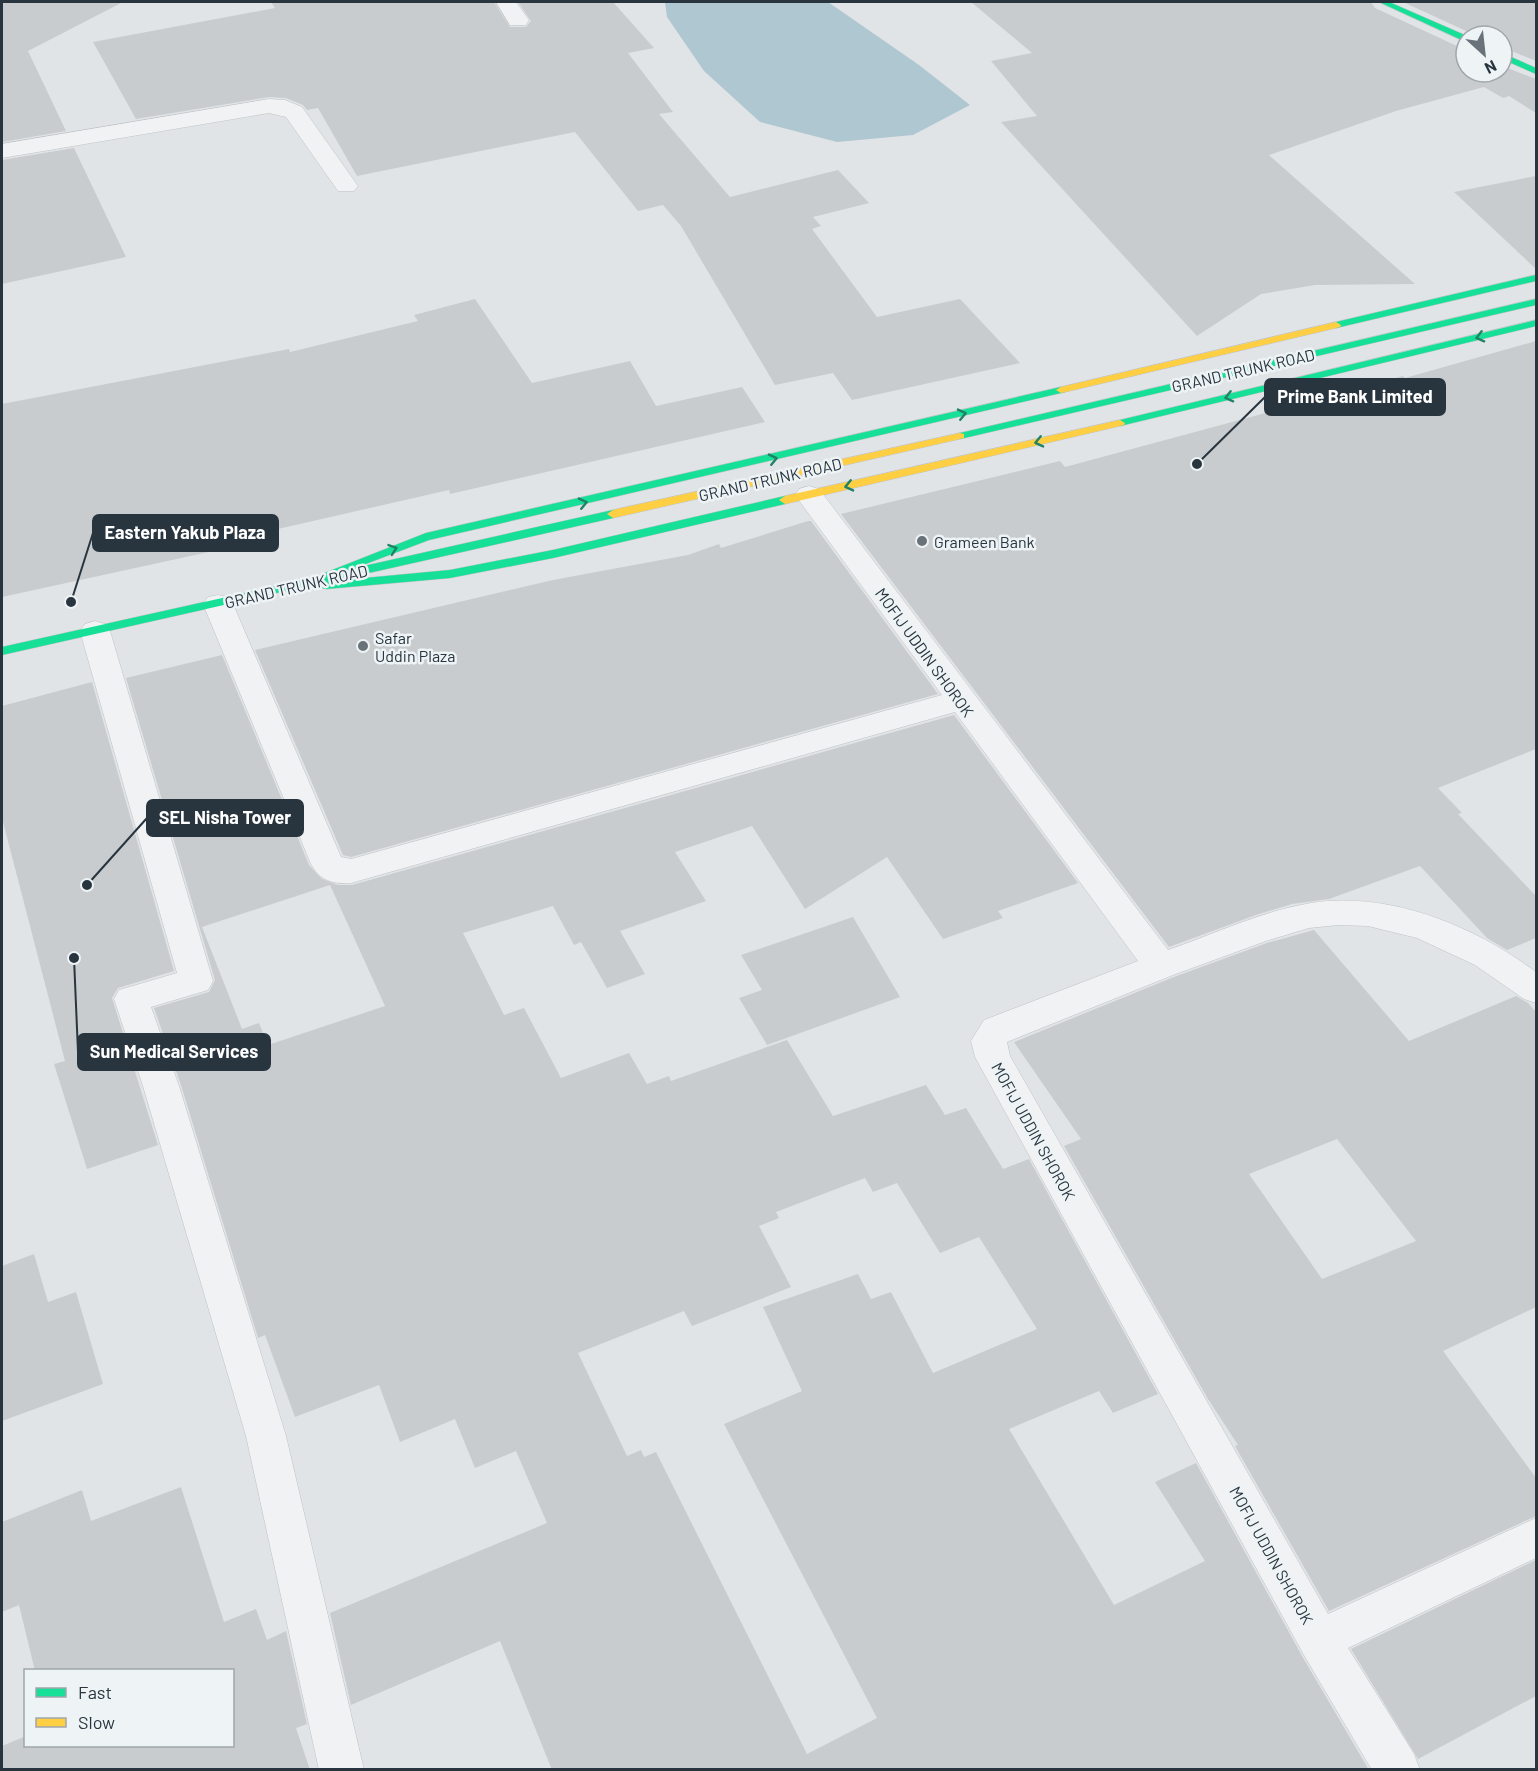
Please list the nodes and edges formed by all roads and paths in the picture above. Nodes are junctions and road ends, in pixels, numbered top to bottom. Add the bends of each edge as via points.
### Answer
1 (506, 2) edge
2 (1383, 2) edge
3 (518, 20) dead end
4 (1454, 34) edge
5 (1514, 61) edge
6 (1536, 71) edge
7 (2, 151) edge
8 (346, 186) dead end
9 (1536, 278) edge
10 (1536, 302) edge
11 (1536, 323) edge
12 (808, 495) junction
13 (300, 586) junction
14 (218, 604) junction
15 (95, 631) junction
16 (2, 651) edge
17 (960, 700) junction
18 (1161, 966) junction
19 (1536, 990) edge
20 (1536, 1537) edge
21 (1319, 1640) junction
22 (342, 1770) edge
23 (1398, 1770) edge

1 - 3 street
2 - 4 main road
5 - 6 main road
7 - 8 street via 269,106 285,107 294,112
13 -> 9 main road via 426,537 753,464
10 - 13 main road, GRAND TRUNK ROAD
11 -> 12 main road
12 - 13 main road via 553,555 450,574
12 - 17 street, MOFIJ UDDIN SHOROK
13 - 14 main road, GRAND TRUNK ROAD
14 - 15 main road, GRAND TRUNK ROAD
14 - 17 street via 327,864 336,872 351,871
15 - 16 main road, GRAND TRUNK ROAD
15 - 22 street via 196,981 131,999 266,1436
17 - 18 street, MOFIJ UDDIN SHOROK
18 - 19 street via 1310,916 1363,912 1441,931
18 - 21 street, MOFIJ UDDIN SHOROK via 996,1030 989,1041 993,1057
20 - 21 street
21 - 23 street, MOFIJ UDDIN SHOROK

